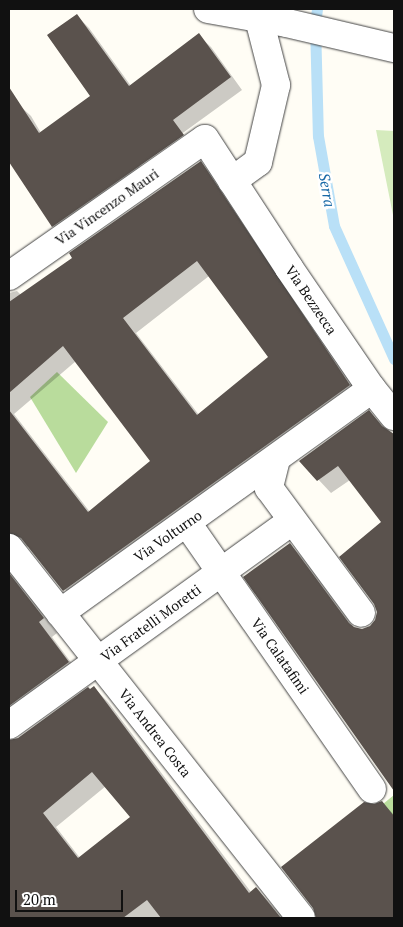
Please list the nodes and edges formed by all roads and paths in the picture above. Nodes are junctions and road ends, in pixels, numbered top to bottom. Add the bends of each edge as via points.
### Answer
1 (210, 9) edge
2 (258, 19) junction
3 (386, 46) edge
4 (205, 139) joint
5 (232, 181) junction
6 (9, 276) edge
7 (372, 389) junction
8 (394, 416) edge
9 (276, 459) junction
10 (292, 521) junction
11 (186, 523) junction
12 (9, 548) edge
13 (222, 572) junction
14 (60, 613) junction
15 (361, 613) dead end
16 (98, 660) junction
17 (9, 725) edge
18 (372, 789) dead end
19 (301, 918) edge

1 - 2 street
2 - 3 street
2 - 5 street via 276,85 258,162
4 - 5 street, Via Bezzecca
4 - 6 street, Via Vincenzo Mauri
5 - 7 street, Via Bezzecca
7 - 8 street, Via Bezzecca
7 - 9 street, Via Volturno
9 - 10 street via 269,488
9 - 11 street, Via Volturno
10 - 13 street, Via Fratelli Moretti
10 - 15 street
11 - 13 street, Via Calatafimi
11 - 14 street, Via Volturno
12 - 14 street, Via Andrea Costa
13 - 16 street, Via Fratelli Moretti
13 - 18 street, Via Calatafimi
14 - 16 street, Via Andrea Costa
16 - 17 street, Via Fratelli Moretti
16 - 19 street, Via Andrea Costa

